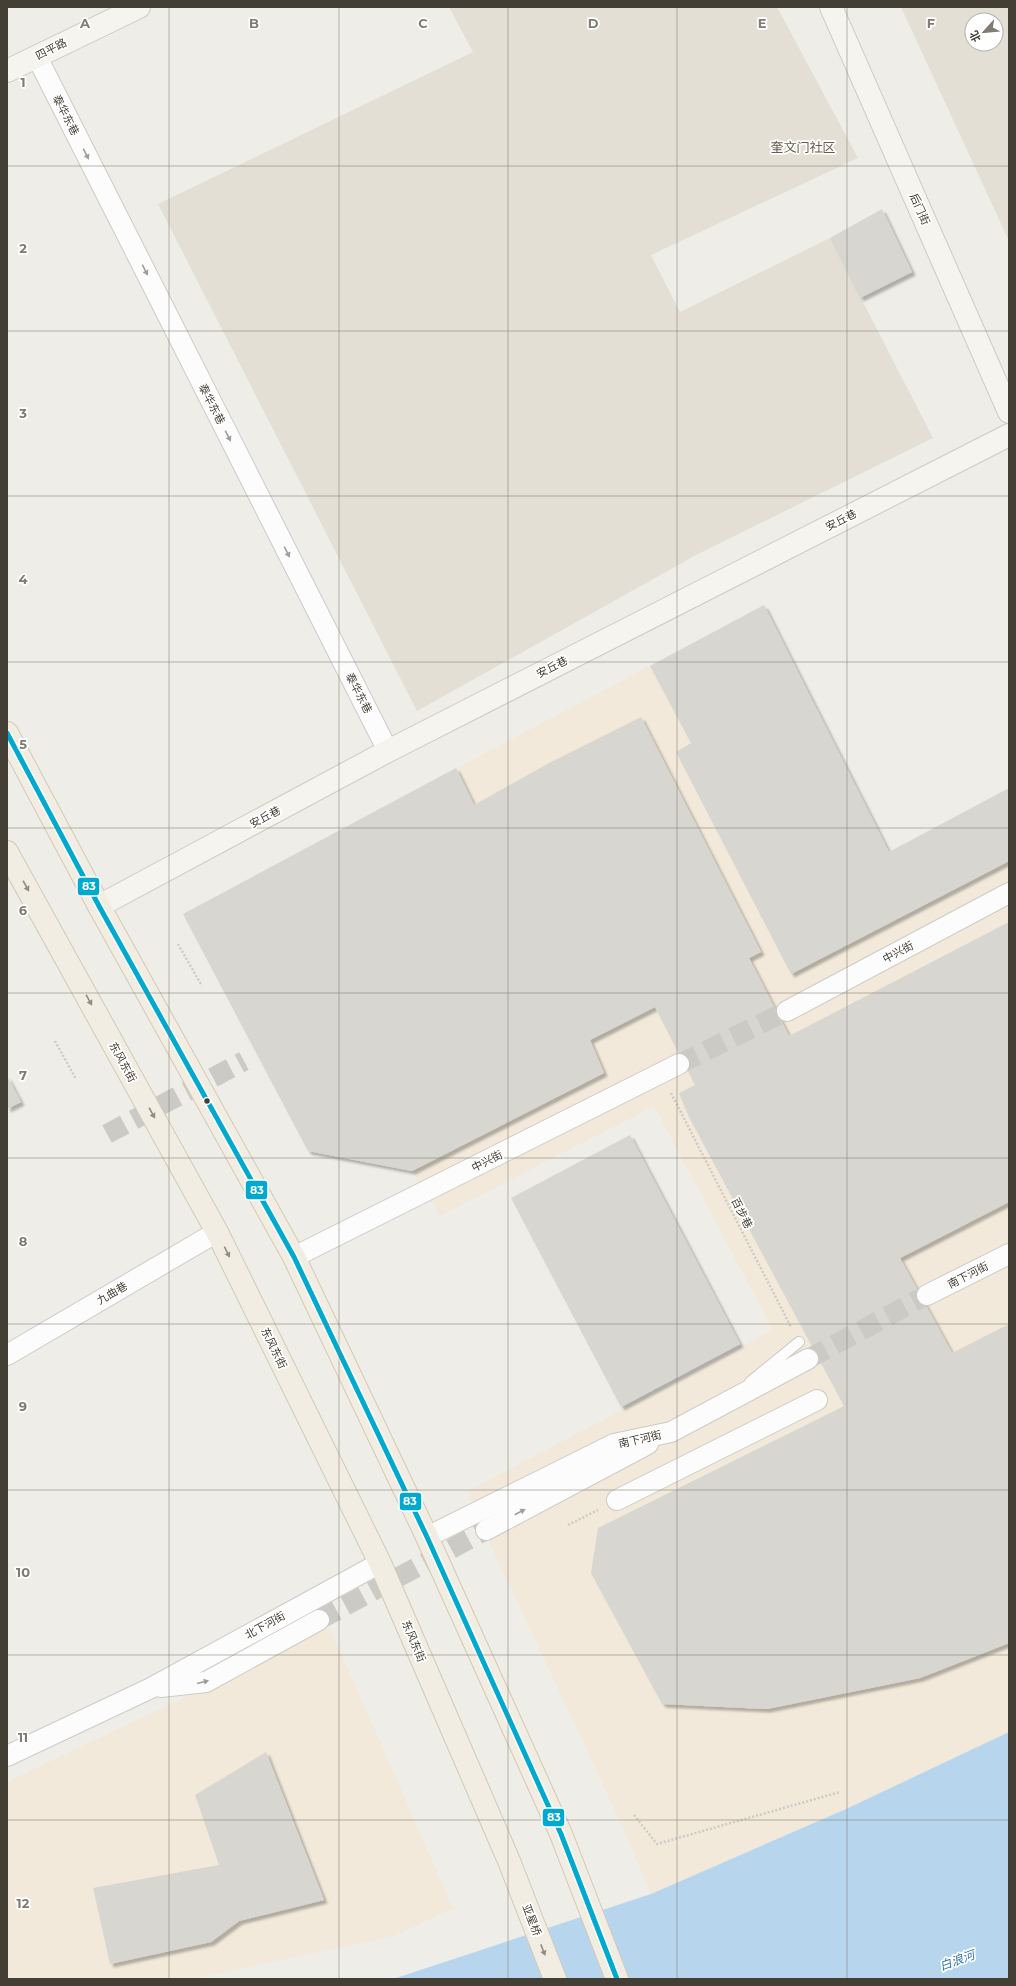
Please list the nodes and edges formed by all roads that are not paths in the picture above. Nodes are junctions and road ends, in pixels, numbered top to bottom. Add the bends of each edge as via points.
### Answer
1 (139, 7) edge
2 (836, 9) edge
3 (37, 56) junction
4 (7, 71) edge
5 (1009, 412) edge
6 (1009, 435) edge
7 (7, 733) edge
8 (388, 751) junction
9 (8, 855) edge
10 (1009, 893) edge
11 (99, 906) junction
12 (787, 1011) tunnel mouth
13 (679, 1064) tunnel mouth
14 (217, 1232) junction
15 (1009, 1254) edge
16 (294, 1257) junction
17 (927, 1295) tunnel mouth
18 (799, 1342) road end
19 (7, 1355) edge
20 (808, 1359) tunnel mouth
21 (817, 1400) dead end
22 (720, 1405) junction
23 (671, 1432) junction
24 (617, 1500) road end
25 (486, 1530) tunnel mouth
26 (427, 1537) junction
27 (380, 1563) junction
28 (319, 1620) tunnel mouth
29 (151, 1688) junction
30 (7, 1756) edge
31 (509, 1861) joint
32 (555, 1979) edge
33 (618, 1979) edge

1 - 3 street, 四平路
2 - 5 street, 后门街
3 - 4 street, 四平路
3 -> 8 street, 泰华东巷
6 - 8 street, 安丘巷
7 - 11 main road
8 - 11 street, 安丘巷
9 -> 14 main road, 东风东街
10 - 12 street, 中兴街
11 - 16 main road
13 - 16 street, 中兴街
14 - 19 street, 九曲巷
14 -> 27 main road, 东风东街
15 - 17 street, 南下河街
16 - 26 main road
18 - 22 lane
20 - 22 street, 南下河街
21 - 24 street
22 - 23 street, 南下河街
25 -> 23 street
23 - 26 street, 南下河街 via 614,1444
26 - 33 main road via 561,1834
27 - 29 street, 北下河街
27 - 31 main road, 东风东街
29 -> 28 street, 北下河街 via 206,1682
29 - 30 street, 北下河街
31 -> 32 main road, 亚星桥

